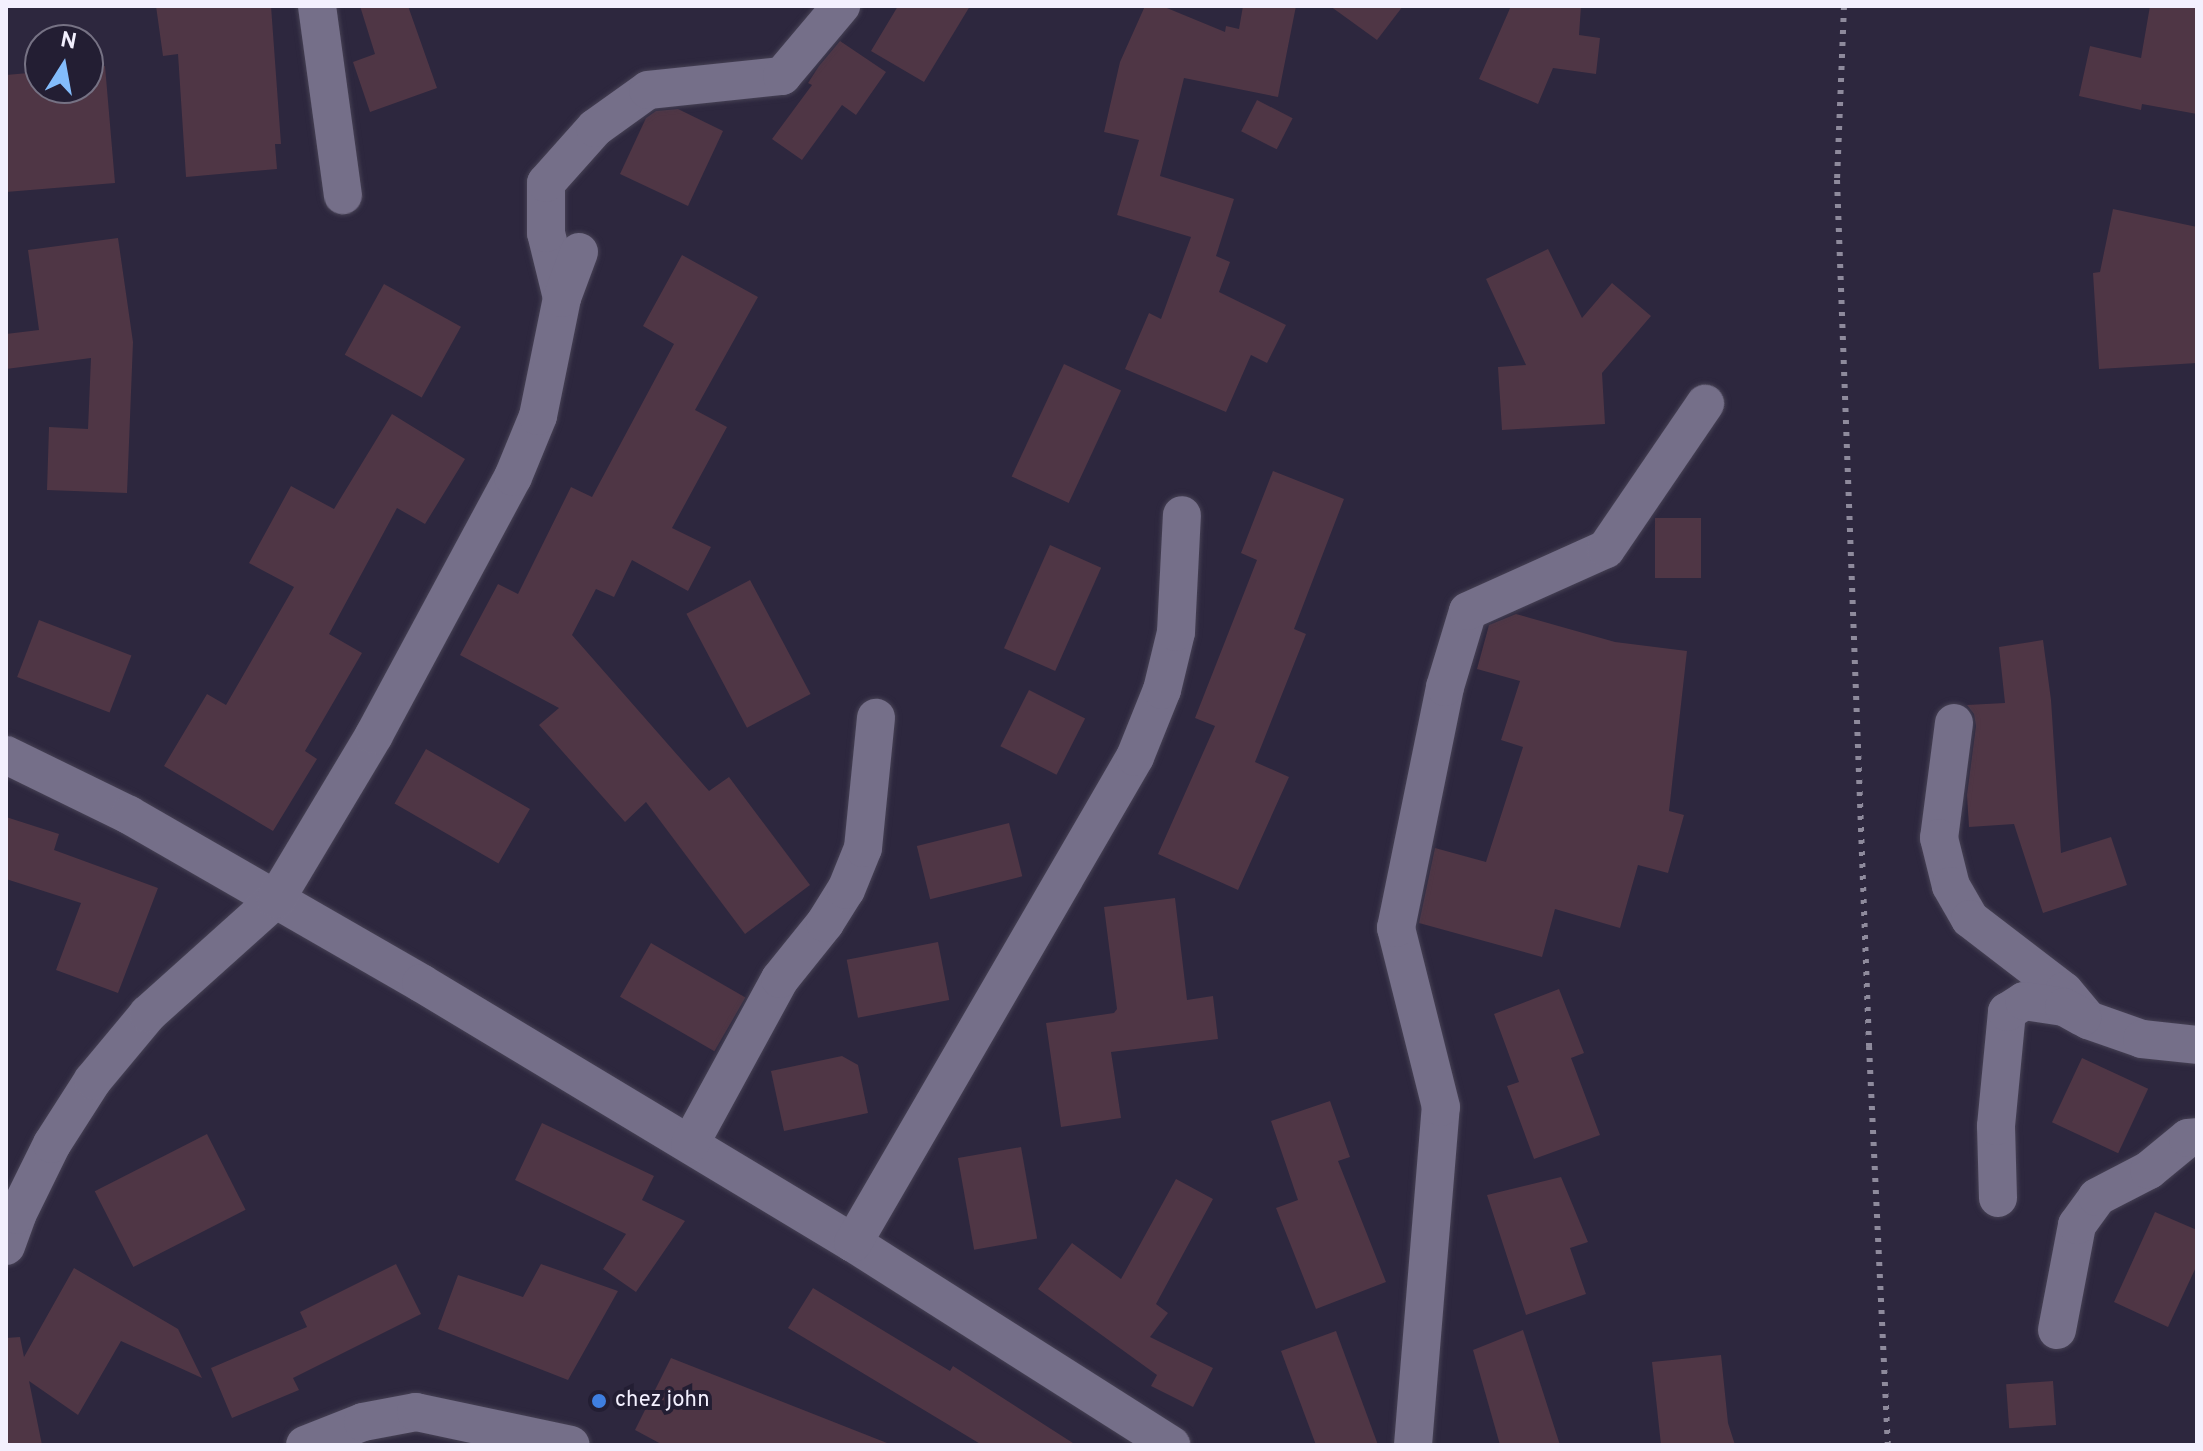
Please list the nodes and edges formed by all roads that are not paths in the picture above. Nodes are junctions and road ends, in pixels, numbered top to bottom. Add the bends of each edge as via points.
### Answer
1 (317, 6) edge
2 (841, 6) edge
3 (343, 195) dead end
4 (579, 252) dead end
5 (562, 298) junction
6 (1705, 404) dead end
7 (1182, 515) dead end
8 (876, 718) dead end
9 (1954, 723) dead end
10 (6, 755) edge
11 (276, 899) junction
12 (2088, 1020) junction
13 (2197, 1045) edge
14 (2197, 1137) edge
15 (690, 1144) junction
16 (1998, 1198) dead end
17 (853, 1243) junction
18 (6, 1246) edge
19 (2057, 1330) dead end
20 (305, 1445) edge
21 (571, 1445) edge
22 (1171, 1445) edge
23 (1413, 1445) edge

1 - 3 street
2 - 5 street via 782,76 648,90 595,128 546,183 546,233
4 - 5 street
5 - 11 street via 538,416 513,477 374,735
6 - 23 street via 1606,549 1468,611 1445,687 1396,928 1441,1107
7 - 17 street via 1176,632 1162,690 1135,757
8 - 15 street via 863,848 846,890 780,979
9 - 12 street via 1939,838 1951,886 1970,919 2064,991
10 - 11 street via 129,815
11 - 15 street
11 - 18 street via 148,1014 93,1080 52,1144
12 - 13 street via 2142,1039
12 - 16 street via 2064,1007 2038,1002 2016,1004 2007,1012 1996,1126
14 - 19 street via 2097,1197 2077,1225
15 - 17 street
17 - 22 street
20 - 21 street via 363,1422 416,1412

